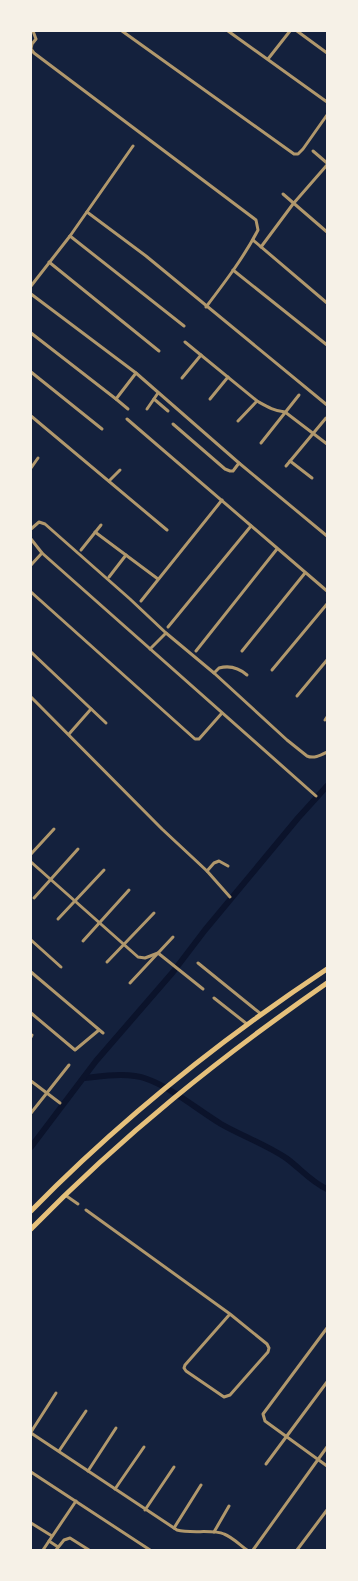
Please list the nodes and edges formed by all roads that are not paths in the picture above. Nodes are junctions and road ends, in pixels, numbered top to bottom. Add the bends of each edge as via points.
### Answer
1 (33, 31) edge
2 (122, 31) edge
3 (228, 31) edge
4 (290, 31) edge
5 (297, 31) edge
6 (327, 53) edge
7 (268, 59) junction
8 (327, 102) edge
9 (327, 115) edge
10 (133, 146) dead end
11 (313, 151) dead end
12 (327, 164) edge
13 (283, 194) dead end
14 (294, 204) junction
15 (87, 212) junction
16 (327, 232) edge
17 (70, 236) junction
18 (253, 240) junction
19 (261, 247) junction
20 (49, 262) junction
21 (233, 270) junction
22 (31, 286) edge
23 (31, 294) edge
24 (327, 303) edge
25 (206, 307) junction
26 (184, 326) dead end
27 (31, 333) edge
28 (185, 342) dead end
29 (327, 345) edge
30 (159, 351) dead end
31 (201, 355) junction
32 (31, 372) edge
33 (136, 373) junction
34 (228, 377) junction
35 (182, 378) dead end
36 (158, 393) junction
37 (299, 395) dead end
38 (116, 399) junction
39 (154, 399) junction
40 (210, 399) dead end
41 (257, 401) junction
42 (327, 405) edge
43 (128, 409) dead end
44 (147, 409) dead end
45 (168, 411) dead end
46 (285, 412) junction
47 (31, 416) edge
48 (326, 418) dead end
49 (127, 419) dead end
50 (238, 422) dead end
51 (174, 424) dead end
52 (102, 429) dead end
53 (312, 433) junction
54 (261, 442) dead end
55 (327, 444) edge
56 (38, 458) dead end
57 (290, 461) junction
58 (238, 463) junction
59 (286, 466) dead end
60 (31, 468) edge
61 (120, 470) dead end
62 (312, 478) dead end
63 (109, 481) junction
64 (222, 500) junction
65 (100, 525) dead end
66 (251, 526) junction
67 (31, 529) edge
68 (167, 530) dead end
69 (95, 532) junction
70 (327, 536) edge
71 (31, 539) edge
72 (277, 548) junction
73 (80, 550) dead end
74 (42, 553) junction
75 (126, 555) junction
76 (31, 565) edge
77 (305, 573) junction
78 (109, 577) dead end
79 (158, 579) junction
80 (327, 591) edge
81 (31, 592) edge
82 (141, 601) dead end
83 (327, 604) edge
84 (168, 627) dead end
85 (166, 633) junction
86 (150, 649) junction
87 (196, 651) dead end
88 (242, 651) dead end
89 (31, 652) edge
90 (327, 660) edge
91 (272, 670) dead end
92 (214, 673) junction
93 (247, 675) dead end
94 (31, 696) edge
95 (297, 696) dead end
96 (91, 709) junction
97 (222, 713) junction
98 (106, 723) dead end
99 (69, 734) junction
100 (327, 752) edge
101 (316, 796) dead end
102 (54, 829) dead end
103 (78, 849) dead end
104 (31, 854) edge
105 (31, 862) edge
106 (228, 866) dead end
107 (104, 870) dead end
108 (207, 871) junction
109 (51, 879) junction
110 (129, 890) dead end
111 (230, 897) dead end
112 (34, 898) dead end
113 (74, 900) junction
114 (154, 913) dead end
115 (58, 919) dead end
116 (100, 923) junction
117 (173, 937) dead end
118 (31, 940) edge
119 (83, 941) dead end
120 (123, 944) junction
121 (158, 953) junction
122 (107, 962) dead end
123 (198, 963) dead end
124 (61, 967) dead end
125 (327, 969) edge
126 (31, 972) edge
127 (327, 983) edge
128 (130, 984) dead end
129 (203, 988) dead end
130 (214, 998) dead end
131 (31, 1013) edge
132 (261, 1014) junction
133 (247, 1024) junction
134 (100, 1030) junction
135 (103, 1033) dead end
136 (69, 1066) dead end
137 (31, 1081) edge
138 (47, 1092) junction
139 (60, 1103) dead end
140 (31, 1113) edge
141 (65, 1195) junction
142 (78, 1204) dead end
143 (86, 1210) dead end
144 (31, 1211) edge
145 (31, 1229) edge
146 (230, 1314) junction
147 (327, 1328) edge
148 (327, 1382) edge
149 (56, 1393) dead end
150 (86, 1411) dead end
151 (116, 1428) dead end
152 (31, 1432) edge
153 (286, 1436) junction
154 (144, 1447) dead end
155 (327, 1447) edge
156 (59, 1452) junction
157 (318, 1460) junction
158 (266, 1464) dead end
159 (327, 1466) edge
160 (174, 1467) dead end
161 (88, 1471) junction
162 (31, 1472) edge
163 (201, 1485) dead end
164 (115, 1490) junction
165 (76, 1501) junction
166 (229, 1506) dead end
167 (146, 1510) junction
168 (327, 1510) edge
169 (31, 1522) edge
170 (174, 1528) junction
171 (214, 1532) junction
172 (52, 1536) junction
173 (49, 1541) junction
174 (44, 1548) edge
175 (57, 1548) edge
176 (49, 1550) edge
177 (89, 1550) edge
178 (150, 1550) edge
179 (247, 1550) edge
180 (253, 1550) edge
181 (297, 1550) edge

1 - 18 street via 36,39 31,48 34,53 256,220 258,230
2 - 9 street via 294,154 298,154
3 - 7 street
4 - 7 street
5 - 6 street
7 - 8 street
10 - 15 street
11 - 12 street
12 - 14 street
13 - 14 street
14 - 16 street
14 - 19 street
15 - 17 street
15 - 25 street via 146,256
17 - 20 street
17 - 26 street
18 - 19 street
18 - 21 street
19 - 24 street
20 - 22 street
20 - 30 street
21 - 25 street
21 - 29 street
23 - 33 street
25 - 42 street
27 - 38 street
28 - 31 street
31 - 34 street
31 - 35 street
32 - 52 street
33 - 36 street
33 - 38 street
34 - 40 street
34 - 41 street
36 - 39 street
36 - 58 street
37 - 46 street
38 - 43 street
39 - 44 street
39 - 45 street
41 - 46 street
41 - 50 street
46 - 53 street
46 - 54 street
47 - 63 street
48 - 53 street
49 - 64 street
51 - 58 street via 225,469 233,471
53 - 55 street
53 - 57 street
56 - 60 street
57 - 59 street
57 - 62 street
58 - 70 street
61 - 63 street
63 - 68 street
64 - 66 street
64 - 79 street
65 - 69 street
66 - 72 street
66 - 84 street
67 - 85 street via 39,522 45,524
69 - 73 street
69 - 75 street
71 - 74 street
72 - 77 street
72 - 87 street
74 - 76 street
74 - 86 street
75 - 78 street
75 - 79 street
77 - 80 street
77 - 88 street
79 - 82 street
81 - 97 street via 194,739 199,739
83 - 91 street
85 - 86 street
85 - 92 street
86 - 97 street
89 - 96 street
90 - 95 street
92 - 93 street via 219,668 234,667
92 - 100 street via 308,756 312,758
94 - 99 street
96 - 98 street
96 - 99 street
97 - 101 street
99 - 108 street
102 - 104 street
103 - 109 street
105 - 109 street
106 - 108 street via 219,861
107 - 113 street
108 - 111 street
109 - 112 street
109 - 113 street
110 - 116 street
113 - 115 street
113 - 116 street
114 - 120 street
116 - 119 street
116 - 120 street
117 - 121 street
118 - 124 street
120 - 121 street via 138,957 145,958
120 - 122 street
121 - 128 street
121 - 129 street
123 - 132 street
125 - 132 main road
126 - 134 street
127 - 141 main road via 249,1038 178,1093 124,1139
130 - 133 street
131 - 134 street via 75,1050
132 - 133 main road
133 - 144 main road via 158,1093
134 - 135 street
136 - 138 street
137 - 138 street
138 - 139 street
138 - 140 street
141 - 142 street
141 - 145 main road
143 - 146 street
146 - 146 street via 184,1368 224,1397 230,1395 269,1349 266,1343
147 - 153 street via 263,1414 265,1421
148 - 153 street
149 - 152 street
150 - 156 street
151 - 161 street
152 - 156 street
153 - 157 street
153 - 158 street
154 - 164 street
155 - 157 street
156 - 161 street
157 - 159 street
157 - 180 street
160 - 167 street
161 - 164 street
162 - 165 street
163 - 170 street
164 - 167 street
165 - 172 street
165 - 178 street
166 - 171 street
167 - 170 street
168 - 181 street
169 - 172 street
170 - 171 street via 186,1532
171 - 179 street via 223,1534
172 - 173 street
173 - 174 street
173 - 175 street
174 - 176 street
175 - 177 street via 64,1540 70,1538

